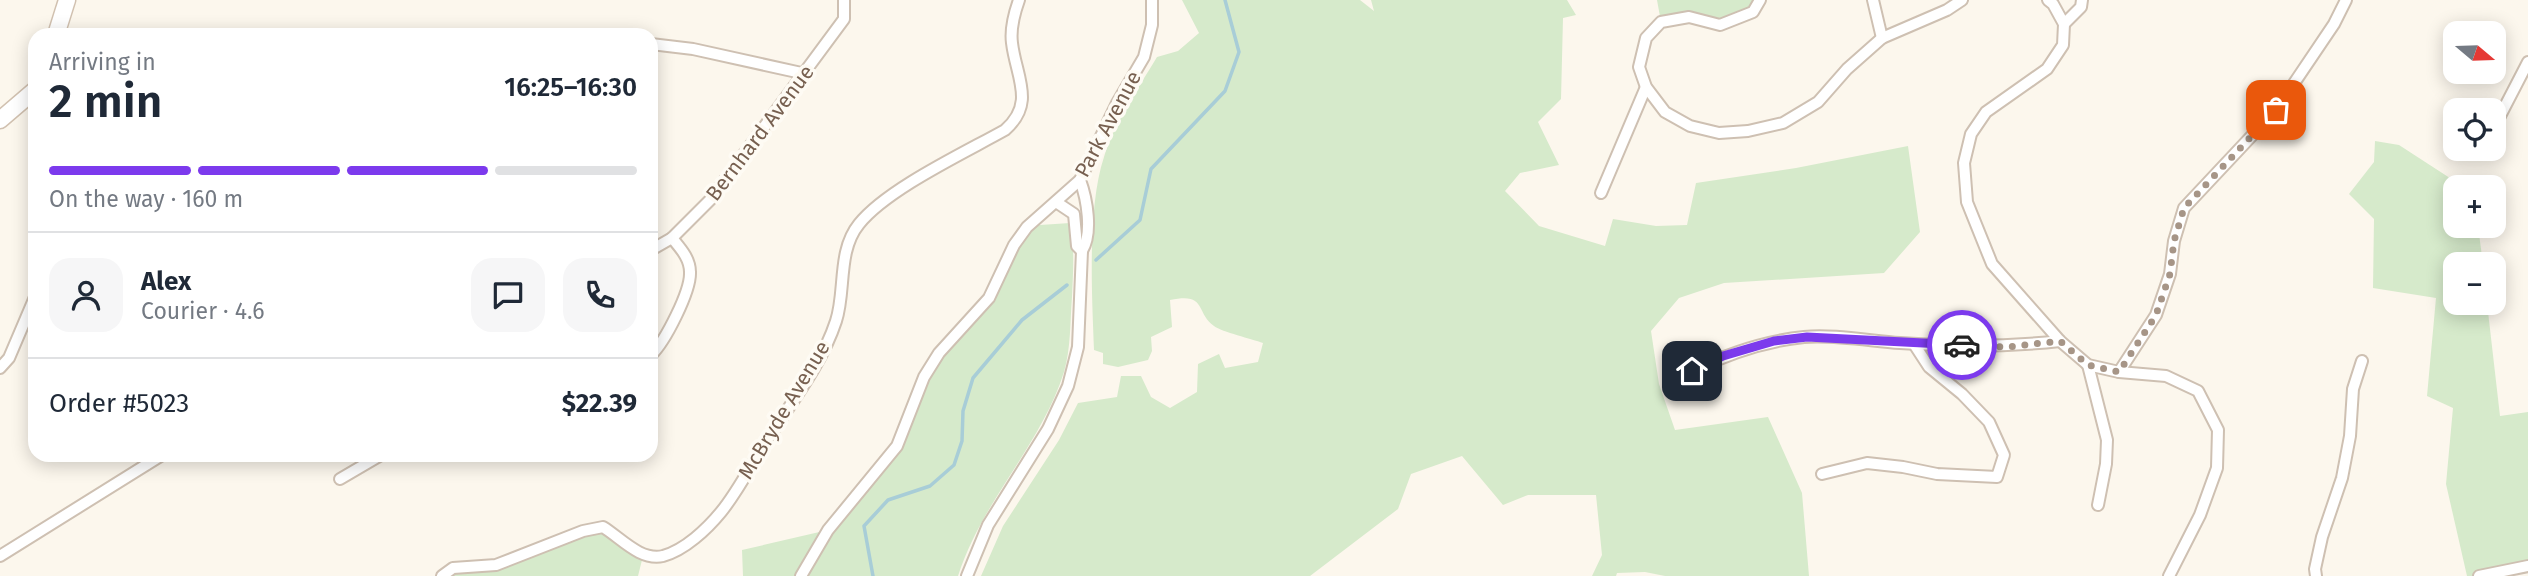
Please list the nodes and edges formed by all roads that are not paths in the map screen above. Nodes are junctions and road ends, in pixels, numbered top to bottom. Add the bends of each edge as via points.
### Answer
1 (66, 0) edge
2 (844, 0) edge
3 (1019, 0) edge
4 (1152, 0) edge
5 (1760, 0) edge
6 (1873, 0) edge
7 (1962, 0) edge
8 (2048, 0) edge
9 (2082, 0) edge
10 (2346, 0) edge
11 (2064, 24) junction
12 (58, 28) edge
13 (1882, 38) junction
14 (658, 45) edge
15 (2528, 62) edge
16 (806, 74) junction
17 (1646, 87) junction
18 (28, 96) edge
19 (2506, 104) edge
20 (0, 120) edge
21 (1080, 180) junction
22 (1601, 193) dead end
23 (1056, 202) junction
24 (1087, 213) junction
25 (1074, 214) junction
26 (672, 238) junction
27 (658, 246) edge
28 (1082, 251) junction
29 (28, 313) edge
30 (2060, 341) junction
31 (1914, 344) junction
32 (658, 346) edge
33 (2362, 361) dead end
34 (2088, 365) junction
35 (0, 368) edge
36 (1692, 371) dead end
37 (2119, 372) junction
38 (151, 462) edge
39 (369, 462) edge
40 (1822, 474) dead end
41 (340, 479) dead end
42 (2098, 505) dead end
43 (0, 556) edge
44 (2528, 566) edge
45 (442, 576) edge
46 (801, 576) edge
47 (967, 576) edge
48 (2169, 576) edge
49 (2316, 576) edge
50 (2480, 576) edge

1 - 12 main road
2 - 16 street, Bernhard Avenue via 844,19
3 - 45 street, McBryde Avenue via 1012,20 1012,41 1023,97 1015,121 877,206 858,225 846,256 837,321 822,351 721,512 693,540 663,556 643,556 603,527 496,565 453,568
4 - 21 street, Park Avenue via 1144,57
5 - 17 street via 1753,12 1720,25 1689,17 1661,22 1646,38 1639,67
6 - 13 street
7 - 13 street
8 - 11 street
9 - 11 street
10 - 37 street via 2276,110 2184,208 2156,315
11 - 30 street via 2063,45 2046,69 1986,112 1971,134 1964,163 1967,202 1992,264
13 - 17 street via 1818,102 1783,123 1748,131 1719,133 1689,126 1665,112
14 - 16 street
15 - 19 street
16 - 26 street, Bernhard Avenue via 710,200
17 - 22 street
18 - 20 main road
21 - 23 street, Park Avenue
21 - 24 street
23 - 25 street
23 - 46 street, Park Avenue via 1027,227 989,298 939,353 924,377 897,446 828,530
24 - 25 street
24 - 28 street
25 - 28 street via 1077,246
26 - 27 street, Bernhard Avenue
26 - 32 street via 686,255 691,272 670,330
28 - 47 street via 1080,330 1068,386 1048,429 988,524
29 - 35 street
30 - 31 street via 2007,347
30 - 34 street
31 - 36 street via 1807,337 1774,341
31 - 40 street via 1929,367 1989,422 2004,455 1997,477 1867,463
33 - 49 street via 2353,389 2342,478 2322,537
34 - 37 street
34 - 42 street via 2107,440
37 - 48 street via 2166,376 2198,391 2218,430 2217,468 2200,515
38 - 43 street
39 - 41 street
44 - 50 street

